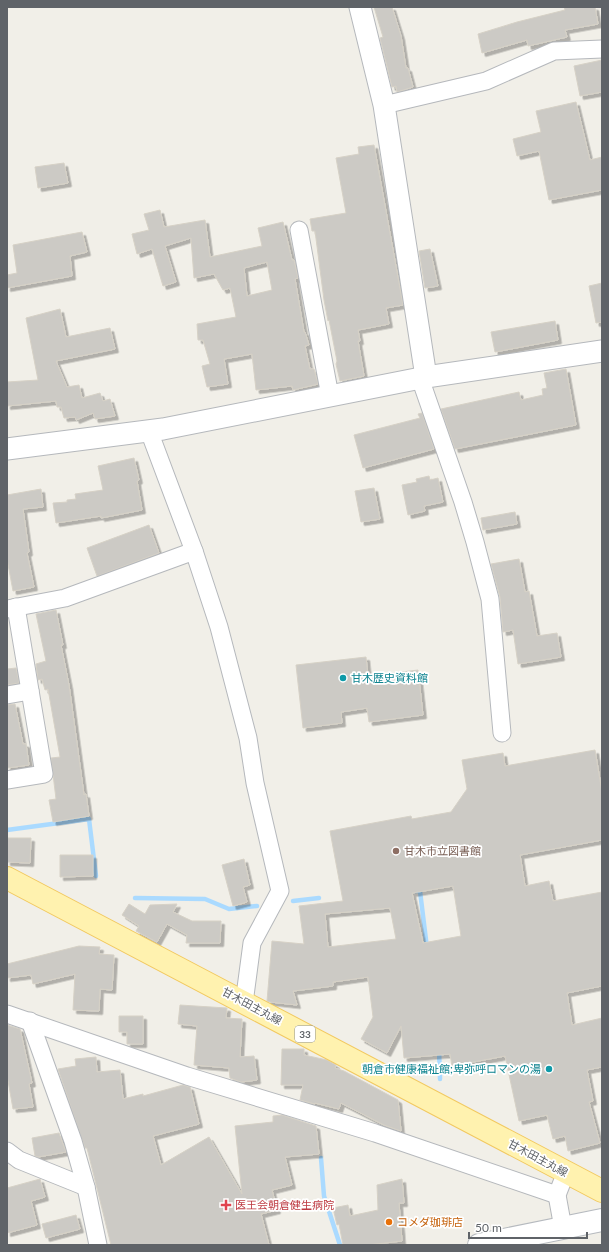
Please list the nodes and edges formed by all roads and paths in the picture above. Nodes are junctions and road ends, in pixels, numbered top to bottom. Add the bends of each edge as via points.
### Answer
1 (360, 7) edge
2 (602, 49) edge
3 (384, 105) junction
4 (299, 230) dead end
5 (602, 350) edge
6 (423, 378) junction
7 (330, 396) junction
8 (149, 431) junction
9 (7, 449) edge
10 (194, 551) junction
11 (12, 608) edge
12 (30, 691) junction
13 (7, 695) edge
14 (502, 733) dead end
15 (7, 780) edge
16 (7, 878) edge
17 (244, 1003) junction
18 (7, 1014) edge
19 (30, 1021) junction
20 (11, 1160) edge
21 (566, 1172) junction
22 (86, 1187) junction
23 (602, 1191) edge
24 (557, 1195) junction
25 (602, 1220) edge
26 (563, 1228) junction
27 (98, 1245) edge
28 (479, 1245) edge

1 - 3 street
2 - 3 street via 554,51 486,81
3 - 6 street
4 - 7 street
5 - 6 street
6 - 7 street
6 - 14 street via 463,502 490,599
7 - 8 street
8 - 9 street
8 - 10 street
10 - 11 street via 65,598
10 - 17 street via 219,626 248,738 255,783 280,891 252,943
11 - 12 street
12 - 13 street
12 - 15 street via 44,774
16 - 17 main road, 甘木田主丸線 / 33
17 - 21 main road, 甘木田主丸線 / 33
18 - 19 street
19 - 22 street via 73,1141
19 - 24 street via 187,1076 375,1134
20 - 22 street
21 - 23 main road, 甘木田主丸線 / 33
21 - 24 street
22 - 27 street
24 - 26 street
25 - 26 main road
26 - 28 main road

